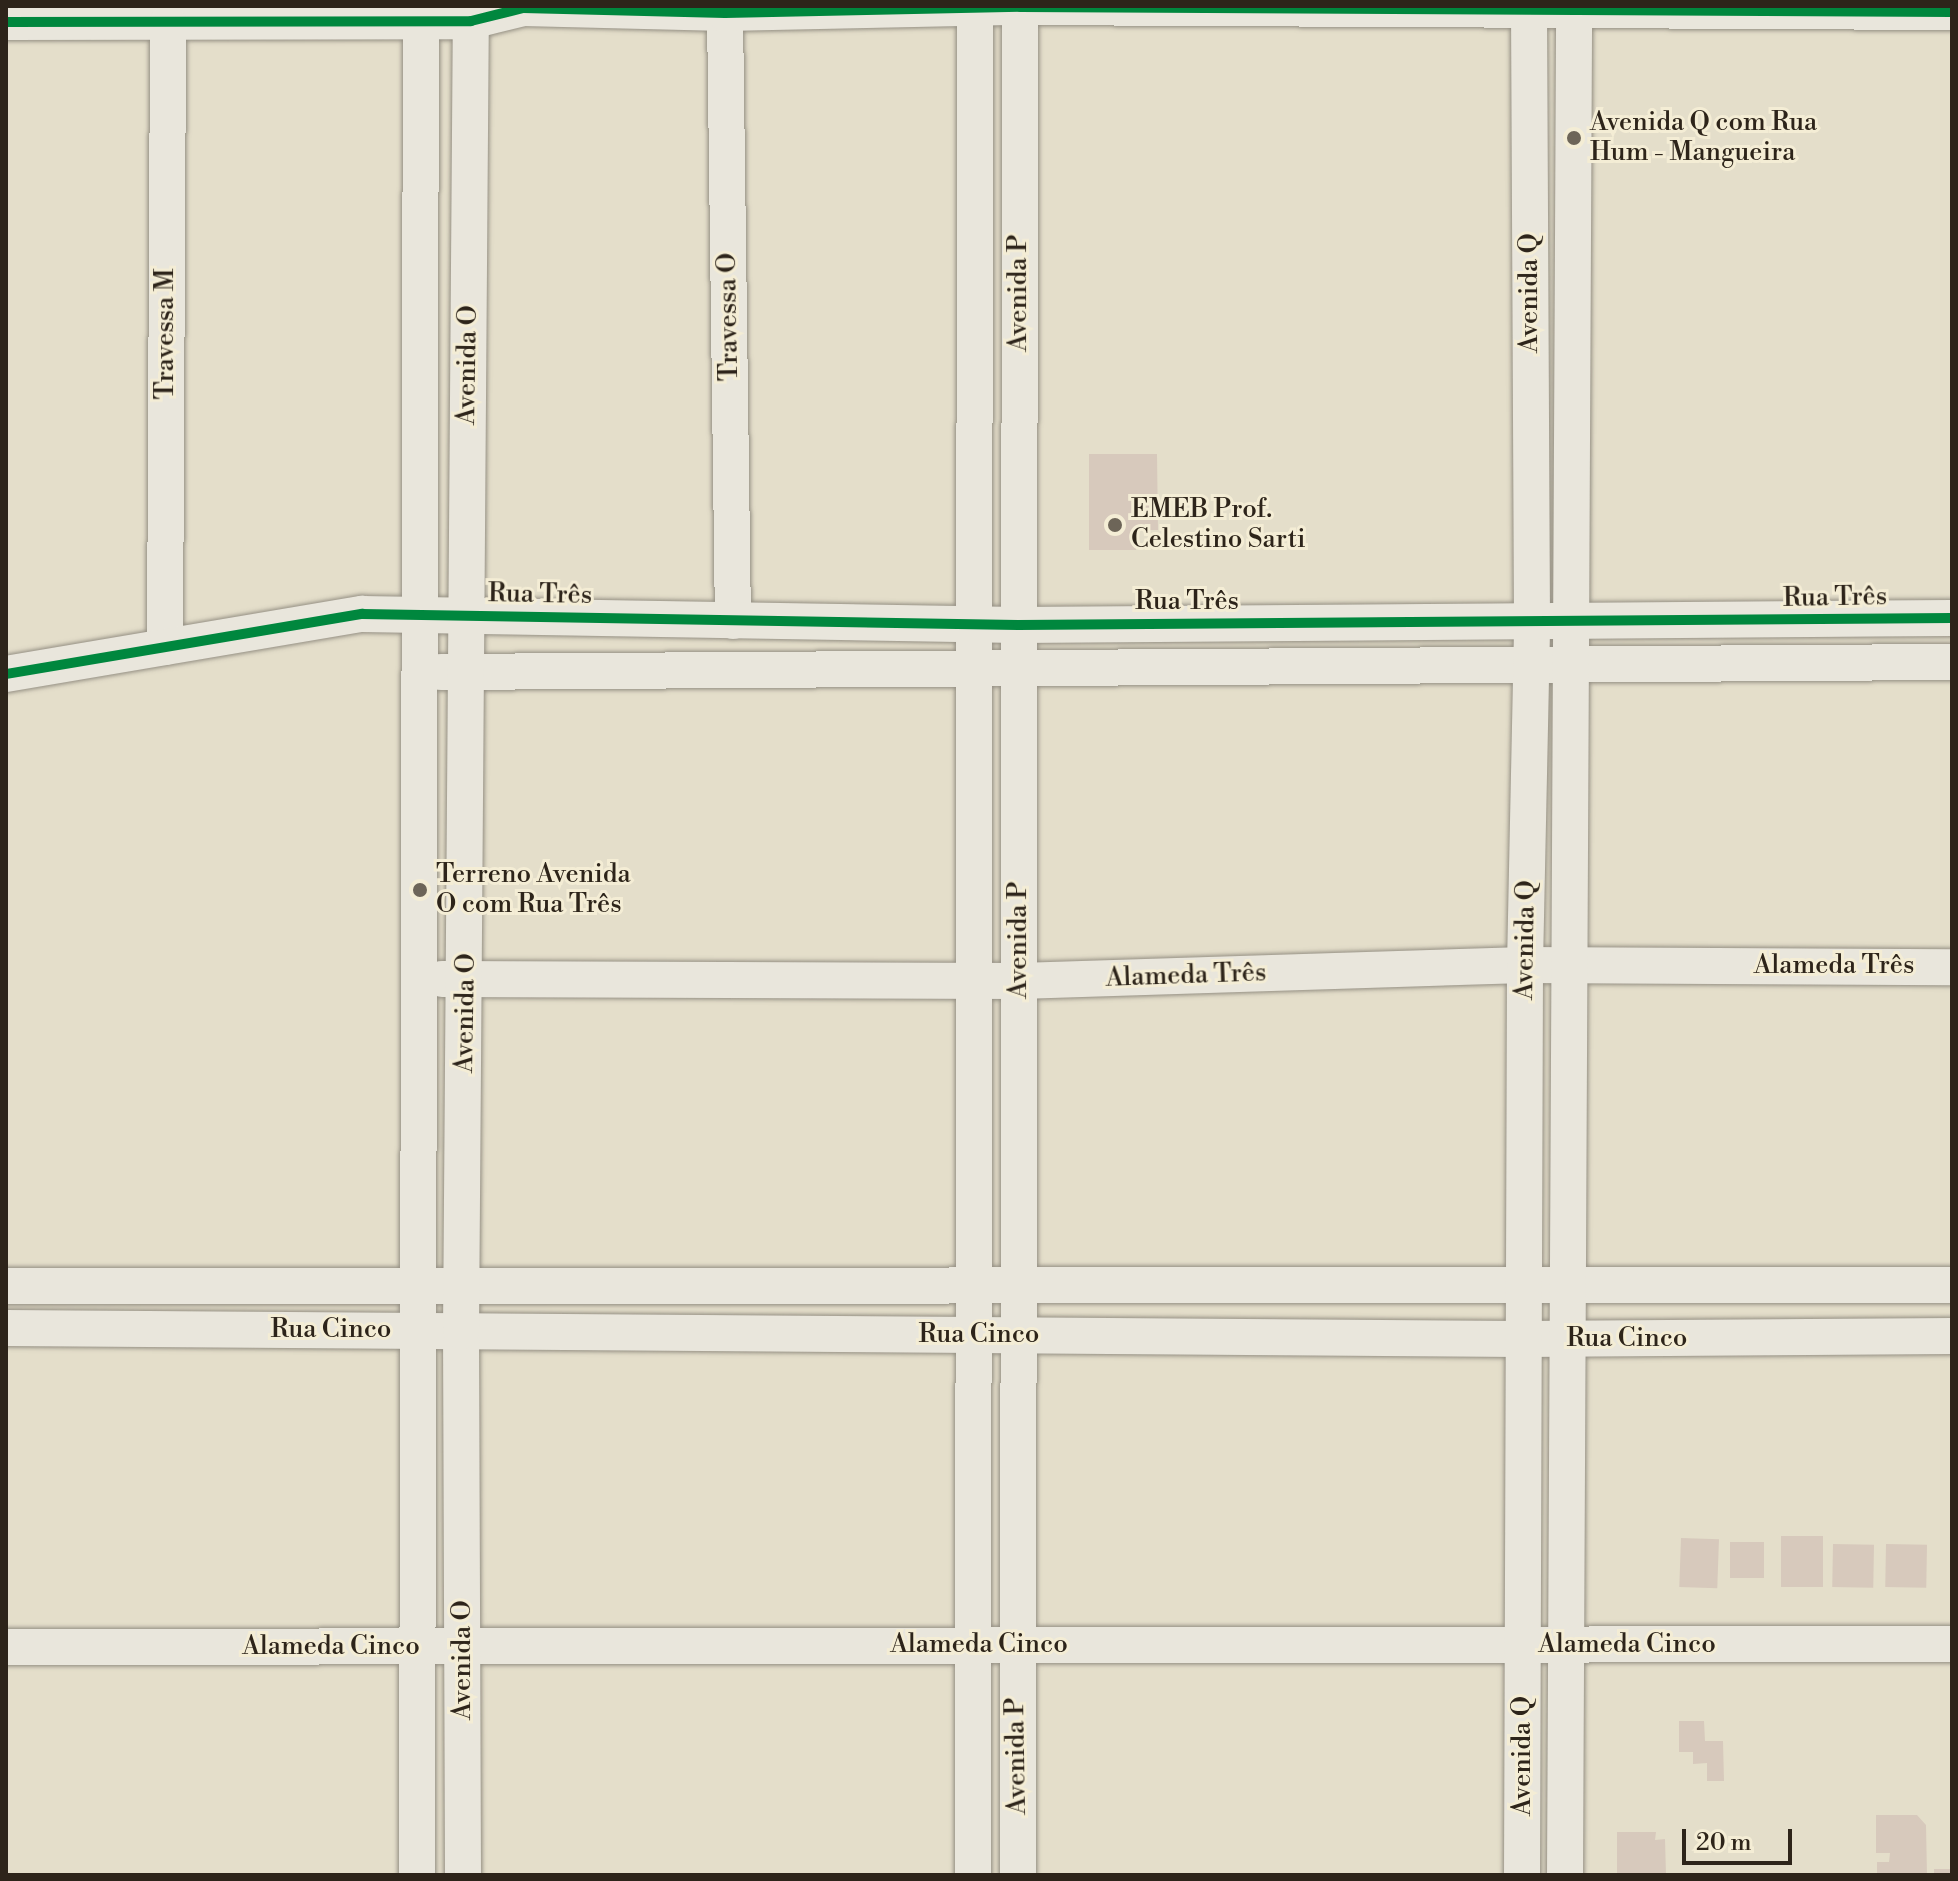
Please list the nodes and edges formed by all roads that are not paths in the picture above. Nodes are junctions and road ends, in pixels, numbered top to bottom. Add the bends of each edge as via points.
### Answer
1 (520, 7) edge
2 (975, 7) edge
3 (1020, 7) edge
4 (1529, 9) edge
5 (1574, 9) edge
6 (1952, 12) edge
7 (725, 13) junction
8 (421, 14) edge
9 (471, 14) edge
10 (6, 22) edge
11 (168, 22) junction
12 (423, 613) junction
13 (465, 615) junction
14 (1952, 618) edge
15 (733, 621) junction
16 (1532, 622) junction
17 (1573, 624) junction
18 (973, 625) junction
19 (1018, 625) junction
20 (165, 647) junction
21 (1952, 662) edge
22 (1532, 667) junction
23 (1574, 667) junction
24 (1020, 671) junction
25 (423, 672) junction
26 (466, 672) junction
27 (971, 672) junction
28 (6, 674) edge
29 (1525, 965) junction
30 (1567, 965) junction
31 (1952, 967) edge
32 (420, 978) junction
33 (467, 979) junction
34 (975, 981) junction
35 (1019, 981) junction
36 (973, 1140) junction
37 (1019, 1141) junction
38 (1952, 1285) edge
39 (6, 1286) edge
40 (417, 1286) junction
41 (462, 1286) junction
42 (971, 1286) junction
43 (1020, 1287) junction
44 (1524, 1287) junction
45 (1565, 1287) junction
46 (6, 1328) edge
47 (417, 1331) junction
48 (461, 1331) junction
49 (971, 1335) junction
50 (1018, 1335) junction
51 (1952, 1336) edge
52 (1524, 1339) junction
53 (1565, 1339) junction
54 (1952, 1644) edge
55 (971, 1645) junction
56 (1015, 1645) junction
57 (1524, 1645) junction
58 (464, 1646) junction
59 (1564, 1646) junction
60 (6, 1647) edge
61 (415, 1647) junction
62 (417, 1875) edge
63 (463, 1875) edge
64 (973, 1875) edge
65 (1018, 1875) edge
66 (1522, 1875) edge
67 (1565, 1875) edge

1 - 7 street
1 - 9 street
2 - 3 street
2 - 7 street
2 - 18 street, Avenida P
3 - 4 street
3 - 19 street, Avenida P
4 - 5 street
4 - 16 street, Avenida Q
5 - 6 street
5 - 17 street, Avenida Q
7 - 15 street, Travessa O
8 - 9 street
8 - 11 street
8 - 12 street, Avenida O
9 - 13 street, Avenida O
10 - 11 street
11 - 20 street, Travessa M
12 - 13 street, Rua Três
12 - 20 street, Rua Três via 324,619
12 - 25 street, Avenida O
13 - 15 street, Rua Três
13 - 26 street, Avenida O
14 - 17 street, Rua Três
15 - 18 street, Rua Três
16 - 17 street, Rua Três
16 - 19 street, Rua Três
16 - 22 street, Avenida Q
17 - 23 street, Avenida Q
18 - 19 street, Rua Três
18 - 27 street, Avenida P
19 - 24 street, Avenida P
20 - 28 street, Rua Três
21 - 23 street
22 - 23 street
22 - 24 street
22 - 29 street, Avenida Q
23 - 30 street, Avenida Q
24 - 27 street
24 - 35 street, Avenida P
25 - 26 street
25 - 32 street, Avenida O
26 - 27 street
26 - 33 street, Avenida O
27 - 34 street, Avenida P
29 - 30 street, Alameda Três
29 - 35 street, Alameda Três
29 - 44 street, Avenida Q
30 - 31 street, Alameda Três
30 - 45 street, Avenida Q
32 - 33 street, Alameda Três
32 - 40 street, Avenida O
33 - 34 street, Alameda Três
33 - 41 street, Avenida O
34 - 35 street, Alameda Três
34 - 36 street, Avenida P
35 - 37 street, Avenida P
36 - 37 street
36 - 42 street, Avenida P
37 - 43 street, Avenida P
38 - 45 street, Rua Cinco
39 - 40 street, Rua Cinco
40 - 41 street, Rua Cinco
40 - 47 street, Avenida O
41 - 42 street, Rua Cinco
41 - 48 street, Avenida O
42 - 43 street, Rua Cinco
42 - 49 street, Avenida P
43 - 44 street, Rua Cinco
43 - 50 street, Avenida P
44 - 45 street, Rua Cinco
44 - 52 street, Avenida Q
45 - 53 street, Avenida Q
46 - 47 street, Rua Cinco
47 - 48 street, Rua Cinco
47 - 61 street, Avenida O
48 - 49 street, Rua Cinco
48 - 58 street, Avenida O
49 - 50 street, Rua Cinco
49 - 55 street, Avenida P
50 - 52 street, Rua Cinco
50 - 56 street, Avenida P
51 - 53 street, Rua Cinco
52 - 53 street, Rua Cinco
52 - 57 street, Avenida Q
53 - 59 street, Avenida Q
54 - 59 street, Alameda Cinco
55 - 56 street, Alameda Cinco
55 - 58 street, Alameda Cinco
55 - 64 street, Avenida P
56 - 57 street, Alameda Cinco
56 - 65 street, Avenida P
57 - 59 street, Alameda Cinco
57 - 66 street, Avenida Q
58 - 61 street, Alameda Cinco
58 - 63 street, Avenida O
59 - 67 street, Avenida Q
60 - 61 street, Alameda Cinco
61 - 62 street, Avenida O

